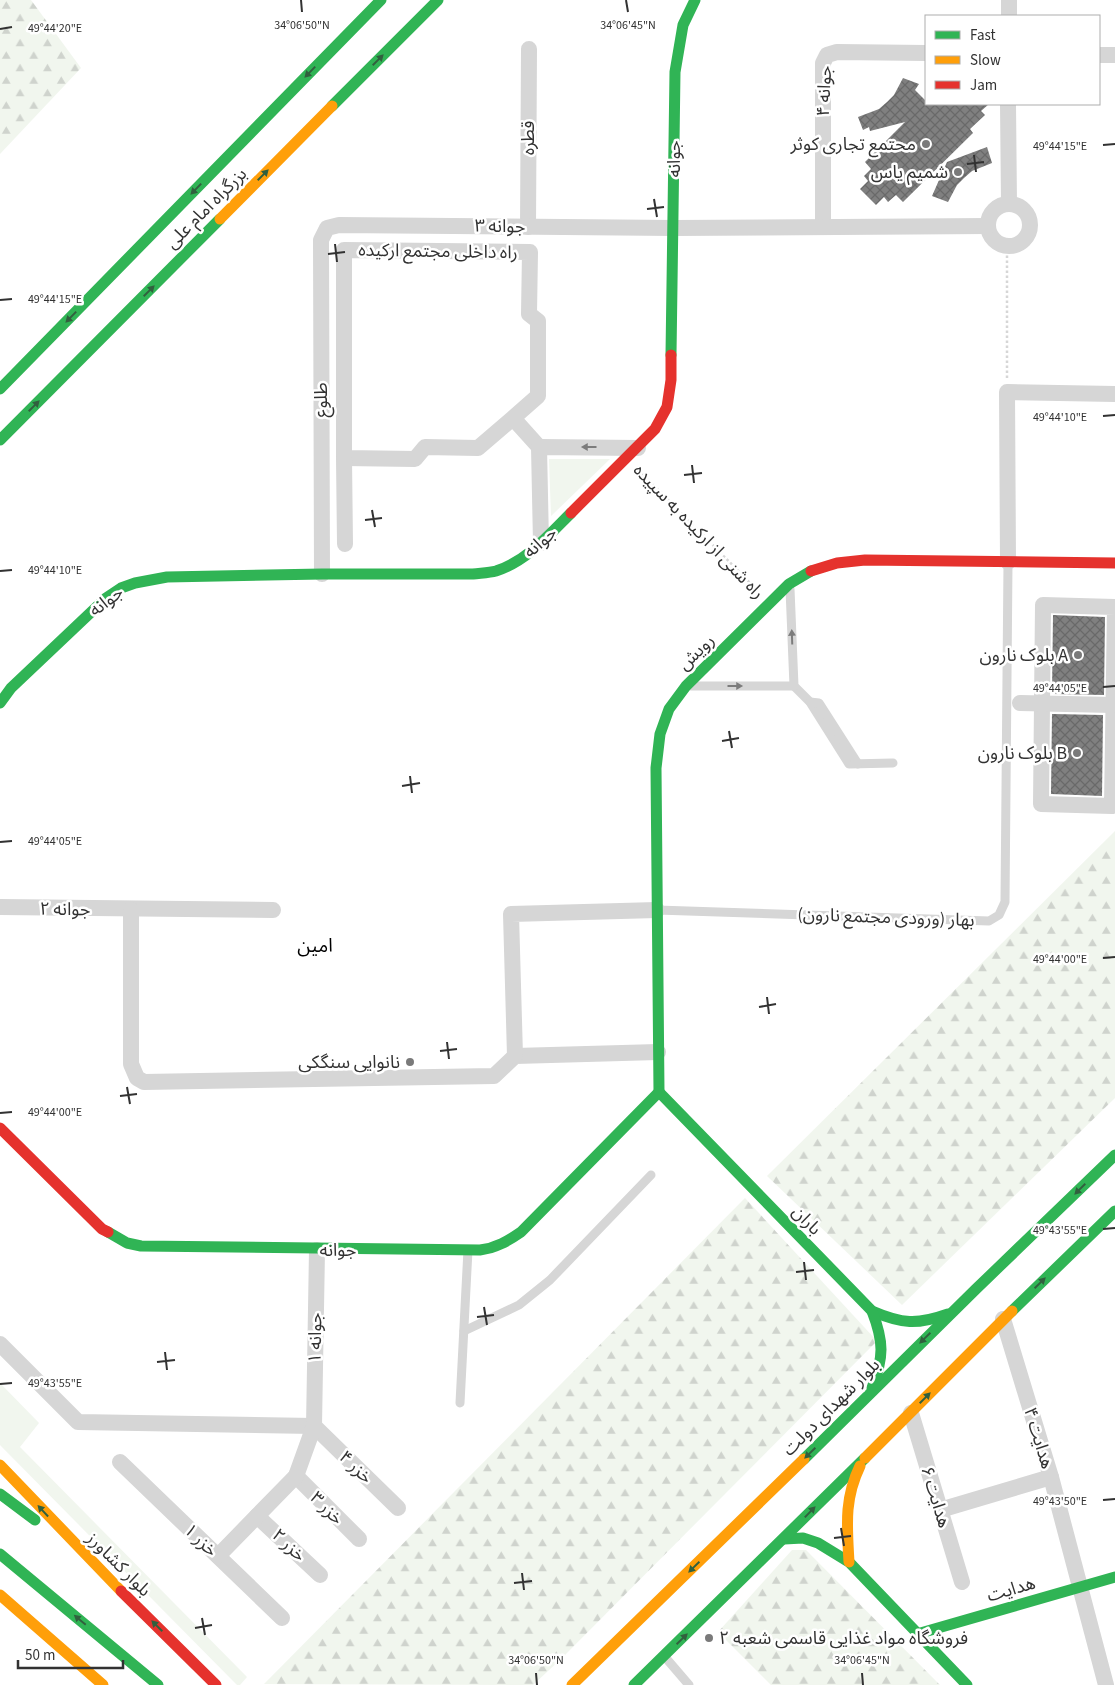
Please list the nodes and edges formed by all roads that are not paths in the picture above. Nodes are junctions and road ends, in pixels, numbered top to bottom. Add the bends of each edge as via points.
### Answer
1 (381, 0) edge
2 (438, 0) edge
3 (695, 0) edge
4 (1009, 0) edge
5 (1009, 15) edge
6 (529, 49) dead end
7 (925, 53) edge
8 (1115, 54) edge
9 (1100, 55) edge
10 (1008, 105) edge
11 (1009, 204) junction
12 (988, 226) junction
13 (528, 227) junction
14 (823, 227) junction
15 (327, 228) joint
16 (674, 228) junction
17 (0, 390) edge
18 (1115, 394) edge
19 (512, 418) junction
20 (0, 440) edge
21 (539, 447) junction
22 (633, 453) junction
23 (344, 458) junction
24 (541, 543) junction
25 (345, 544) dead end
26 (1008, 562) junction
27 (1115, 563) edge
28 (322, 574) junction
29 (790, 584) junction
30 (686, 686) junction
31 (794, 686) junction
32 (0, 703) edge
33 (1013, 703) junction
34 (1042, 704) junction
35 (1113, 705) junction
36 (893, 763) dead end
37 (0, 907) edge
38 (130, 910) junction
39 (274, 910) dead end
40 (657, 910) junction
41 (658, 1052) junction
42 (515, 1056) junction
43 (659, 1092) junction
44 (0, 1128) edge
45 (1115, 1155) edge
46 (651, 1175) dead end
47 (1113, 1219) edge
48 (317, 1250) junction
49 (468, 1250) junction
50 (872, 1311) junction
51 (952, 1312) junction
52 (1003, 1319) junction
53 (464, 1331) junction
54 (0, 1344) edge
55 (869, 1394) junction
56 (460, 1403) dead end
57 (911, 1413) junction
58 (314, 1426) junction
59 (864, 1458) junction
60 (120, 1462) dead end
61 (0, 1466) edge
62 (296, 1476) junction
63 (1051, 1477) junction
64 (0, 1494) edge
65 (398, 1508) dead end
66 (940, 1510) junction
67 (258, 1516) junction
68 (358, 1539) dead end
69 (784, 1539) junction
70 (0, 1554) edge
71 (218, 1556) junction
72 (88, 1559) junction
73 (849, 1562) junction
74 (320, 1575) dead end
75 (1115, 1577) edge
76 (962, 1582) dead end
77 (1081, 1587) junction
78 (0, 1595) edge
79 (282, 1618) dead end
80 (917, 1634) junction
81 (664, 1656) junction
82 (103, 1685) edge
83 (158, 1685) edge
84 (216, 1685) edge
85 (572, 1685) edge
86 (634, 1685) edge
87 (689, 1685) edge
88 (967, 1685) edge
89 (1106, 1685) edge

1 -> 17 main road, بزرگراه امام علی
20 -> 2 main road, بزرگراه امام علی
3 - 16 main road, جوانه via 679,37 675,72
4 - 5 street
6 - 13 street, قطره
7 - 14 street, جوانه ۴ via 837,52 827,55 823,63
8 - 9 street
10 - 11 street
11 - 12 street via 996,208
11 - 12 street via 1026,213 1030,226 1025,238 1007,246 996,241
12 - 14 street
13 - 15 street, جوانه ۳ via 339,224
13 - 16 street, جوانه ۳
14 - 16 street
15 - 28 street, طلوع via 321,240
16 - 22 main road, جوانه via 671,380 667,407 655,429
18 - 26 street via 1007,392
19 - 21 street
19 - 23 street, راه داخلی مجتمع ارکیده via 478,448 425,447 415,459
19 - 23 street, راه داخلی مجتمع ارکیده via 538,396 538,321 529,314 530,252 344,250
22 -> 21 street
21 - 24 street
22 - 24 main road, جوانه
23 - 25 street, راه داخلی مجتمع ارکیده
24 - 28 main road, جوانه via 520,560 496,571 473,574
26 - 27 main road, رویش
26 - 29 main road, رویش via 865,560 813,570
26 - 33 lane, بهار (ورودی مجتمع نارون)
28 - 32 main road, جوانه via 167,577 122,587 99,604 11,688
29 - 30 main road, رویش
31 -> 29 lane
30 -> 31 lane
30 - 40 main road, رویش via 669,709 660,734 656,768
31 - 36 lane via 810,702 819,703 858,764
33 - 34 street
33 - 40 lane, بهار (ورودی مجتمع نارون) via 1004,902 999,914 989,921
34 - 35 street
34 - 35 street via 1043,605 1115,607
34 - 35 street via 1041,804 1103,806 1112,806
37 - 38 street, جوانه ۲
38 - 39 street, جوانه ۲
38 - 42 street via 131,1064 137,1078 144,1082 494,1076
40 - 41 main road, رویش
40 - 42 street via 511,914
41 - 42 street
41 - 43 main road, رویش
43 - 49 main road, جوانه via 521,1232 494,1248
43 - 50 main road, باران
44 - 48 main road, جوانه via 102,1229 127,1243
45 -> 51 main road, بلوار شهدای دولت
46 - 53 lane via 550,1280 519,1305
52 -> 47 main road
48 - 49 main road, جوانه
48 - 58 street, جوانه ۱
49 - 53 lane
50 - 51 main road, باران via 908,1324 927,1322
50 - 55 main road via 884,1348
51 -> 55 main road, بلوار شهدای دولت
57 -> 52 main road
52 - 63 street, هدایت ۴
53 - 56 lane
54 - 58 street via 78,1422
55 -> 85 main road, بلوار شهدای دولت
57 - 59 main road
57 - 66 street, هدایت ۶
58 - 62 street, جوانه ۱
58 - 65 street, خزر ۴
69 -> 59 main road
59 - 73 main road via 852,1483 847,1515
60 - 71 street, خزر ۱
72 -> 61 main road, بلوار کشاورز
62 - 67 street
62 - 68 street, خزر ۳
63 - 66 street
63 - 77 street, هدایت ۴
64 - 72 main road
66 - 76 street, هدایت ۶
67 - 71 street
67 - 74 street, خزر ۲
69 - 73 main road via 803,1538 818,1543
81 -> 69 main road
83 -> 70 main road
71 - 79 street, خزر ۱
84 -> 72 main road, بلوار کشاورز
73 - 80 main road
75 - 77 main road, هدایت
77 - 80 main road, هدایت
77 - 89 street, هدایت ۴
78 - 82 main road
80 - 88 main road
81 - 86 main road via 647,1678
81 - 87 lane

